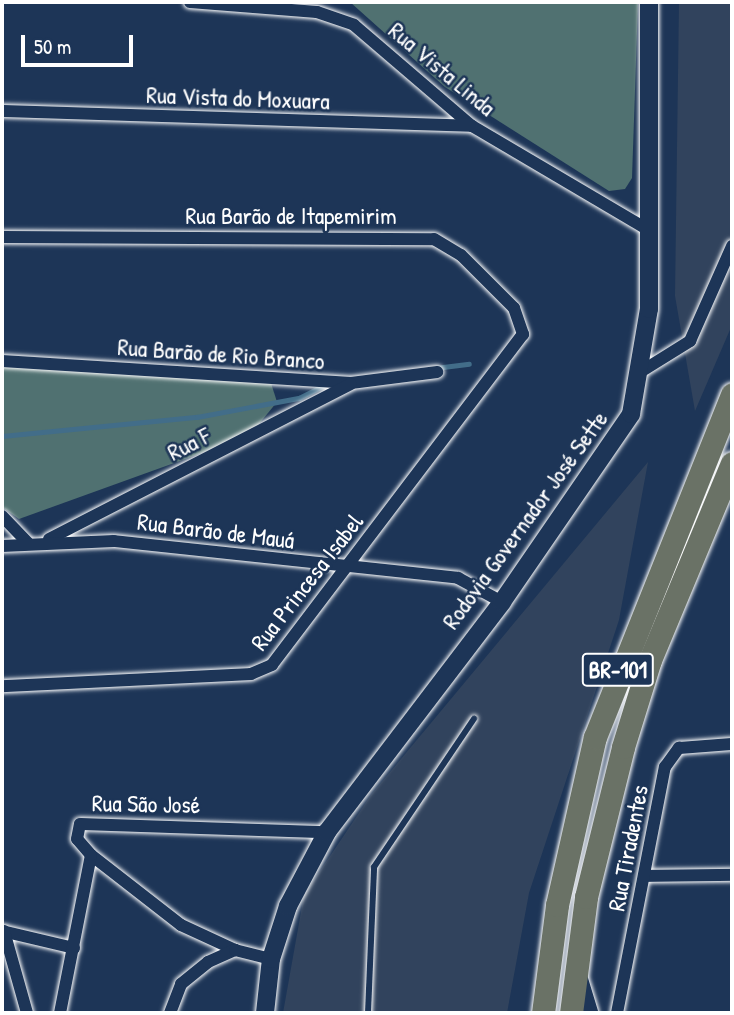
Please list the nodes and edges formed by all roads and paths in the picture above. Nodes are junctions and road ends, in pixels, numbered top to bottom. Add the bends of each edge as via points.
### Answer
1 (190, 2) edge
2 (649, 2) edge
3 (2, 111) edge
4 (472, 126) junction
5 (647, 229) junction
6 (2, 236) edge
7 (732, 246) edge
8 (519, 345) joint
9 (2, 361) edge
10 (642, 371) junction
11 (437, 372) dead end
12 (351, 383) junction
13 (732, 394) edge
14 (732, 463) edge
15 (2, 516) edge
16 (46, 541) junction
17 (28, 543) junction
18 (2, 546) edge
19 (343, 567) junction
20 (502, 602) junction
21 (2, 686) edge
22 (474, 719) dead end
23 (732, 744) edge
24 (327, 832) junction
25 (91, 855) junction
26 (732, 874) edge
27 (644, 876) junction
28 (3, 931) edge
29 (74, 948) junction
30 (235, 950) junction
31 (271, 959) junction
32 (575, 966) junction
33 (27, 1013) edge
34 (60, 1013) edge
35 (170, 1013) edge
36 (265, 1013) edge
37 (368, 1013) edge
38 (543, 1013) edge
39 (571, 1013) edge
40 (589, 1013) edge
41 (617, 1013) edge

1 - 4 street, Rua Vista Linda via 317,12 347,21
2 - 5 main road, Rodovia Governador José Sette
3 - 4 street, Rua Vista do Moxuara
4 - 5 street, Rua Vista Linda
5 - 10 main road, Rodovia Governador José Sette
6 - 8 street, Rua Barão de Itapemirim via 434,239 461,255 514,308 523,325
7 - 10 street via 690,341
8 - 19 street, Rua Princesa Isabel
9 - 12 street, Rua Barão de Rio Branco
10 - 20 main road, Rodovia Governador José Sette via 617,442
11 - 12 street, Rua Barão de Rio Branco
12 - 16 street, Rua F
13 - 38 highway, BR-101 via 595,737 559,894
14 - 32 highway, BR-101 via 627,734
15 - 17 street
16 - 17 street, Rua Barão de Mauá
16 - 19 street, Rua Barão de Mauá via 114,541
17 - 18 street, Rua Barão de Mauá
19 - 20 street, Rua Barão de Mauá via 458,578
19 - 21 street, Rua Princesa Isabel via 280,656 262,671
20 - 24 main road, Rodovia Governador José Sette
22 - 37 lane via 374,867
23 - 27 street, Rua Tiradentes via 693,744 671,756
24 - 25 street, Rua São José via 84,822 76,835
24 - 31 main road, Rodovia Governador José Sette via 288,906
25 - 29 street, Rua São José
25 - 30 street via 181,925
26 - 27 street
27 - 41 street, Rua Tiradentes
28 - 29 street
28 - 33 street
29 - 34 street, Rua São José
30 - 31 street
30 - 35 street via 192,972
31 - 36 main road, Rodovia Governador José Sette
32 - 39 highway, BR-101
32 - 40 main road

